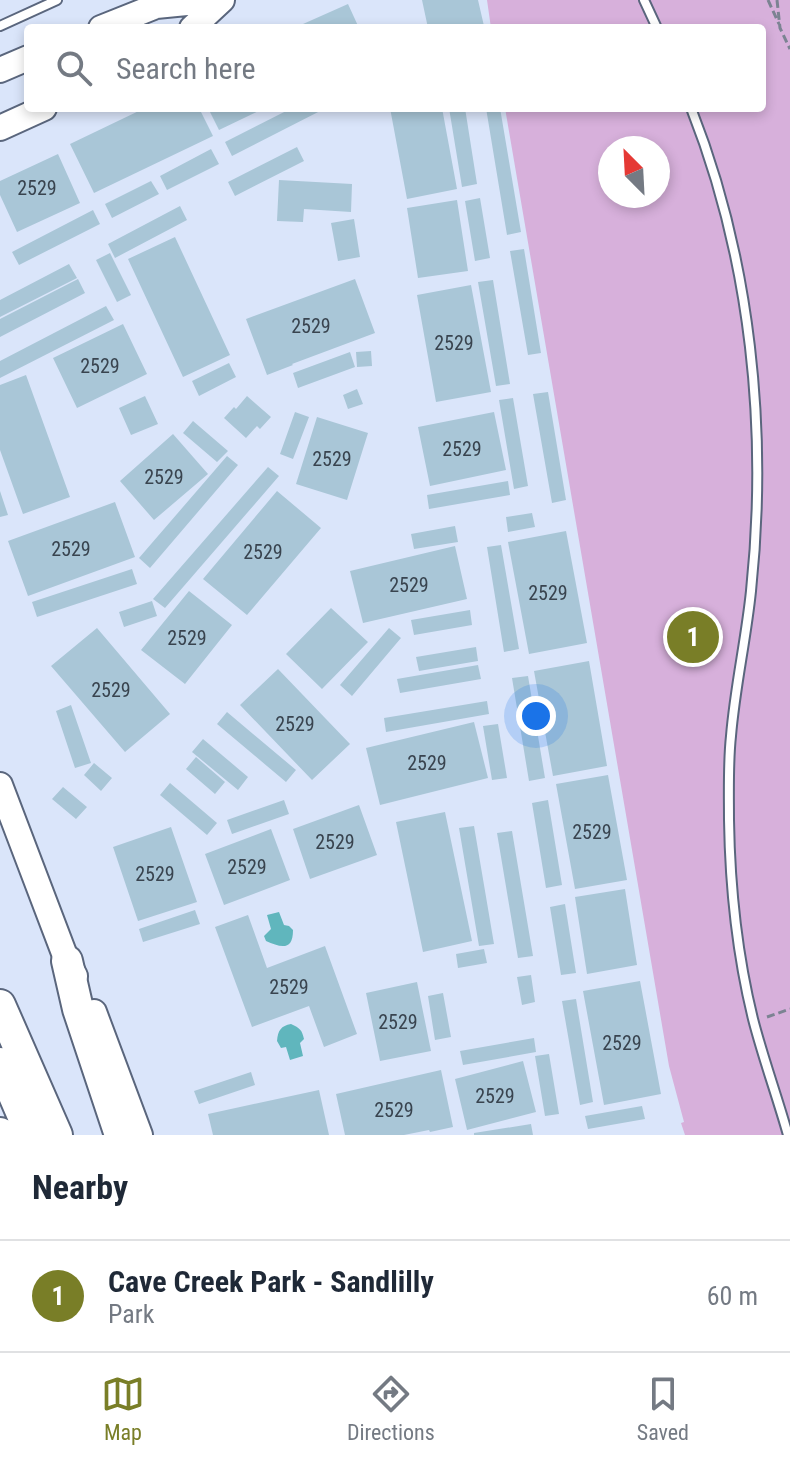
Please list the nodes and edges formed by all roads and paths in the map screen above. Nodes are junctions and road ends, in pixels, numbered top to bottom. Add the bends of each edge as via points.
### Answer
1 (57, 0) edge
2 (219, 0) edge
3 (644, 0) edge
4 (768, 0) edge
5 (777, 0) edge
6 (111, 24) edge
7 (196, 24) edge
8 (655, 24) edge
9 (0, 26) edge
10 (780, 28) junction
11 (790, 49) edge
12 (24, 60) edge
13 (0, 70) edge
14 (35, 112) edge
15 (692, 112) edge
16 (0, 128) edge
17 (0, 785) edge
18 (67, 961) junction
19 (0, 1005) edge
20 (790, 1009) edge
21 (753, 1020) junction
22 (0, 1063) edge
23 (31, 1135) edge
24 (57, 1135) edge
25 (120, 1135) edge
26 (140, 1135) edge
27 (788, 1135) edge

1 - 9 lane
2 - 6 main road via 156,6
2 - 7 main road
3 - 8 lane
4 - 10 path
5 - 10 path
10 - 11 path
12 - 13 main road
14 - 16 main road
15 - 21 lane via 729,231 745,310 757,423 756,528 731,737 729,820 733,905
17 - 18 main road
18 - 25 highway
18 - 26 main road via 90,1004
19 - 24 highway
20 - 21 path
21 - 27 lane
22 - 23 highway

